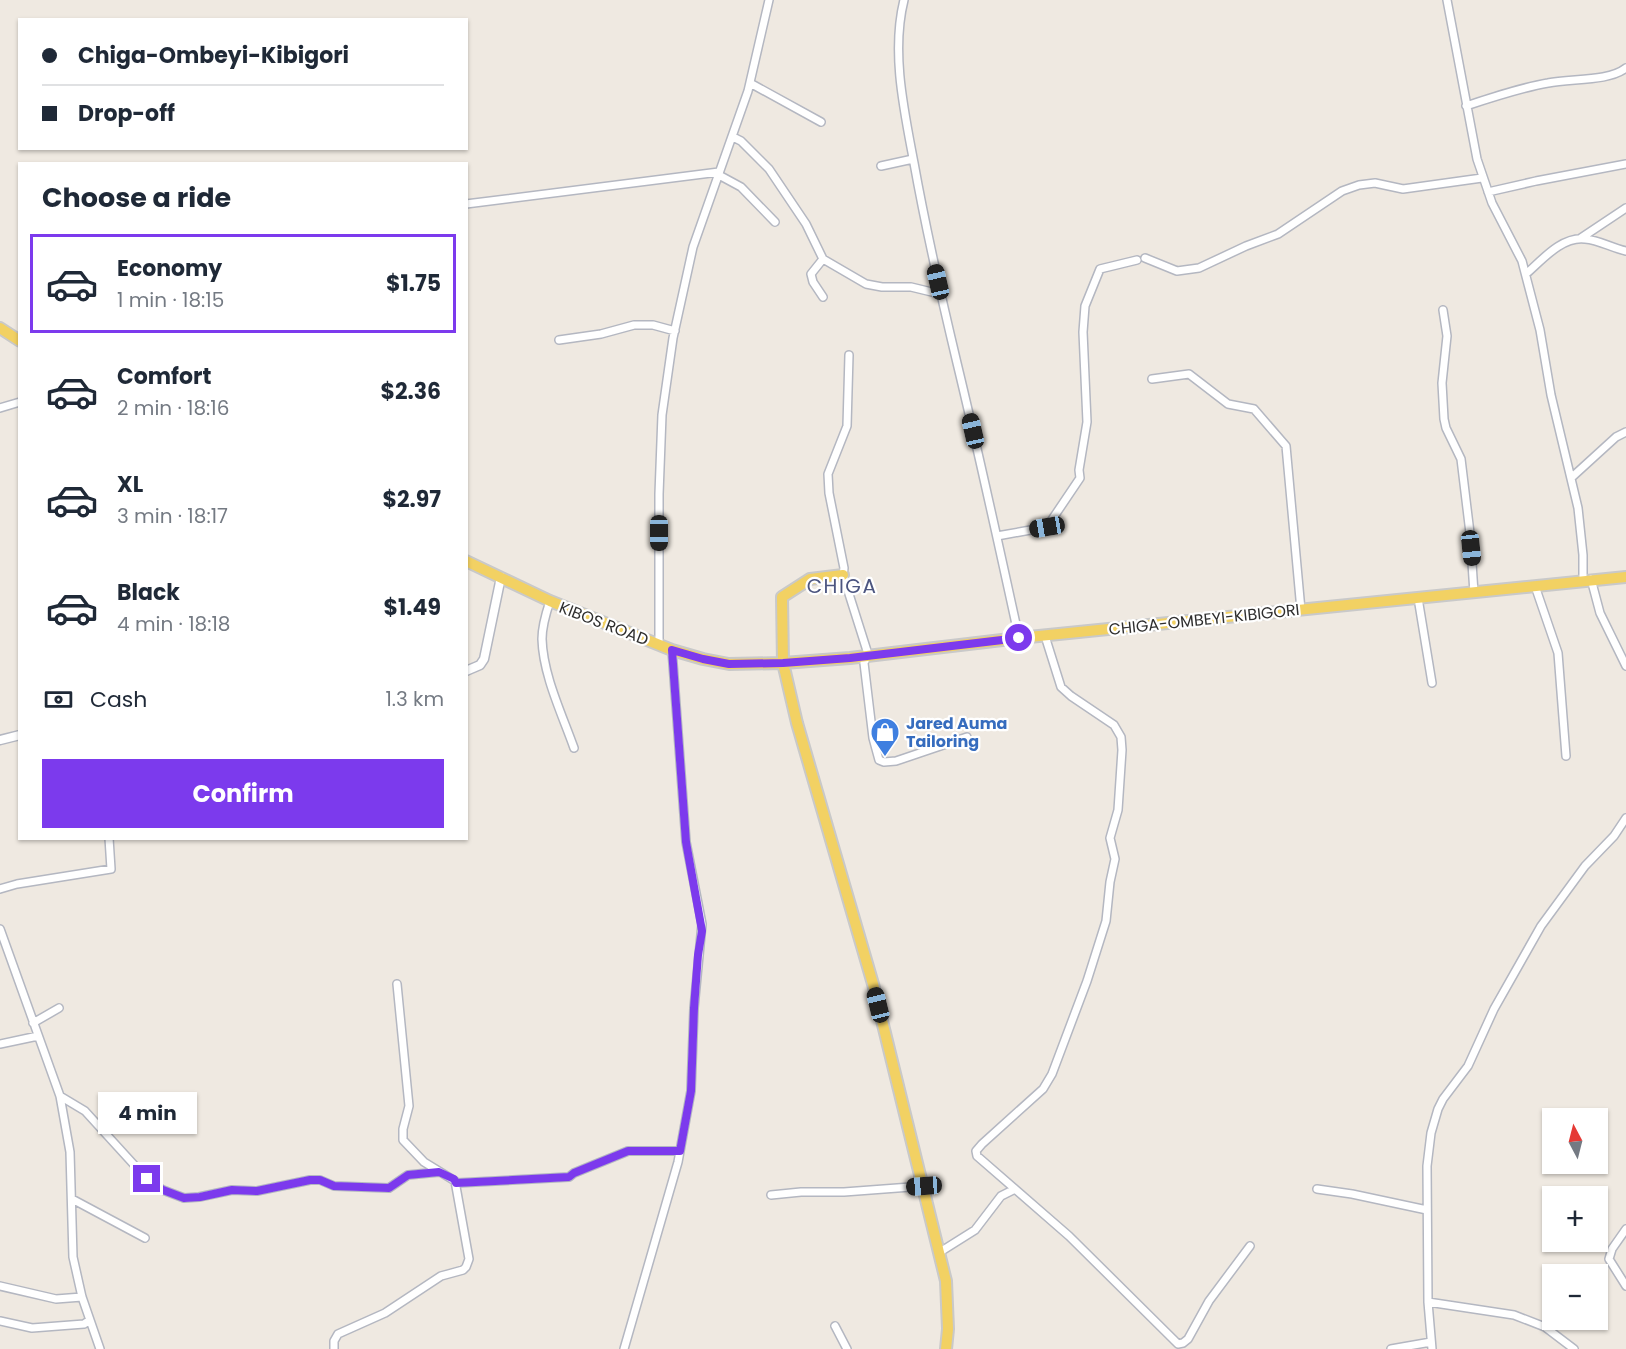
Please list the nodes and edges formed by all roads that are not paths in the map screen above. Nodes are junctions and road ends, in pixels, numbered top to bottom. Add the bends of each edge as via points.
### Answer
1 (769, 0) edge
2 (904, 0) edge
3 (1447, 0) edge
4 (1624, 71) edge
5 (750, 83) junction
6 (1466, 106) junction
7 (821, 122) dead end
8 (733, 137) junction
9 (913, 159) junction
10 (1626, 164) edge
11 (881, 166) dead end
12 (718, 173) junction
13 (1482, 178) junction
14 (1488, 192) junction
15 (468, 204) edge
16 (1626, 208) edge
17 (775, 222) dead end
18 (1581, 238) junction
19 (1626, 251) edge
20 (823, 260) junction
21 (1526, 274) junction
22 (940, 294) junction
23 (823, 297) dead end
24 (1443, 310) dead end
25 (0, 328) edge
26 (675, 331) junction
27 (18, 340) edge
28 (559, 340) dead end
29 (849, 355) dead end
30 (1152, 379) dead end
31 (18, 403) edge
32 (0, 408) edge
33 (1626, 432) edge
34 (1570, 478) junction
35 (997, 536) junction
36 (468, 562) edge
37 (843, 575) junction
38 (501, 577) junction
39 (1626, 577) edge
40 (1587, 580) junction
41 (1535, 586) junction
42 (1474, 593) junction
43 (1418, 598) junction
44 (550, 601) junction
45 (1301, 610) junction
46 (1045, 636) junction
47 (1019, 638) junction
48 (659, 644) junction
49 (672, 650) junction
50 (867, 656) junction
51 (783, 663) junction
52 (1626, 666) edge
53 (468, 670) edge
54 (1432, 683) dead end
55 (18, 736) edge
56 (967, 737) dead end
57 (0, 740) edge
58 (574, 748) dead end
59 (1566, 756) dead end
60 (1626, 818) edge
61 (109, 840) edge
62 (0, 889) edge
63 (0, 929) edge
64 (397, 984) dead end
65 (59, 1008) dead end
66 (33, 1023) junction
67 (38, 1036) junction
68 (0, 1044) edge
69 (60, 1096) junction
70 (680, 1151) junction
71 (439, 1172) junction
72 (456, 1183) junction
73 (924, 1186) junction
74 (1015, 1189) junction
75 (1317, 1190) dead end
76 (771, 1195) dead end
77 (72, 1198) junction
78 (1427, 1210) junction
79 (1626, 1229) edge
80 (145, 1238) dead end
81 (1250, 1246) dead end
82 (940, 1252) junction
83 (0, 1286) edge
84 (1626, 1286) edge
85 (82, 1297) junction
86 (1428, 1302) junction
87 (90, 1320) junction
88 (0, 1321) edge
89 (835, 1326) dead end
90 (1432, 1346) edge
91 (100, 1349) edge
92 (334, 1349) edge
93 (624, 1349) edge
94 (847, 1349) edge
95 (946, 1349) edge
96 (1391, 1349) edge
97 (1574, 1349) edge

1 - 5 street
2 - 9 street via 899,50
3 - 6 street
4 - 6 street via 1514,90
5 - 7 street
5 - 8 street
6 - 13 street
8 - 12 street
8 - 20 street via 769,169 806,224
9 - 11 street
9 - 22 street
10 - 14 street
12 - 15 street
12 - 17 street via 741,187
12 - 26 street via 693,247
13 - 14 street
13 - 35 street via 1403,189 1375,183 1359,185 1342,191 1278,234 1199,268 1177,271 1141,259 1100,269 1085,306 1087,422 1080,478 1047,527
14 - 21 street
16 - 18 street
18 - 19 street
18 - 21 street via 1565,242
20 - 22 street via 866,284 911,287
20 - 23 street via 811,274
21 - 34 street
22 - 35 street
24 - 42 street via 1447,336 1442,383 1444,419 1461,461
25 - 27 main road
26 - 28 street via 634,325
26 - 48 street via 662,415
29 - 37 street via 847,426 828,474
30 - 45 street via 1189,374 1228,404 1254,408 1286,446
31 - 32 street
33 - 34 street
34 - 40 street
35 - 47 street
36 - 38 main road, KIBOS ROAD
37 - 50 street
37 - 51 main road via 810,579 782,597
38 - 44 main road, KIBOS ROAD
38 - 53 street via 484,659
39 - 40 main road, CHIGA-OMBEYI-KIBIGORI
40 - 41 main road, CHIGA-OMBEYI-KIBIGORI
40 - 52 street
41 - 42 main road, CHIGA-OMBEYI-KIBIGORI
41 - 59 street via 1558,653
42 - 43 main road, CHIGA-OMBEYI-KIBIGORI
43 - 45 main road, CHIGA-OMBEYI-KIBIGORI
43 - 54 street
44 - 48 main road, KIBOS ROAD
44 - 58 street via 543,628 544,653
45 - 46 main road, CHIGA-OMBEYI-KIBIGORI
46 - 47 main road, CHIGA-OMBEYI-KIBIGORI
46 - 74 street via 1060,687 1118,731 1122,750 1120,790 1110,838 1115,859 1106,921 1052,1074 1043,1089 976,1151 978,1159
47 - 50 main road, CHIGA-OMBEYI-KIBIGORI
48 - 49 main road, KIBOS ROAD
49 - 51 main road, KIBOS ROAD via 729,664
49 - 70 street via 686,842 702,931 691,1091
50 - 51 main road, CHIGA-OMBEYI-KIBIGORI
50 - 56 street via 864,663 879,760 896,761
51 - 73 main road via 803,747 873,984
55 - 57 street
60 - 78 street via 1541,926 1494,1009 1468,1066 1443,1099 1429,1146
61 - 62 street via 111,868
63 - 66 street
64 - 71 street via 409,1106 403,1140
65 - 66 street
66 - 67 street
67 - 68 street
67 - 69 street
69 - 71 street via 85,1111 147,1179 184,1198 232,1190 257,1191 310,1180 334,1186 389,1188 408,1175
69 - 77 street via 70,1152
70 - 72 street via 628,1151 569,1177
70 - 93 street
71 - 72 street
72 - 92 street via 469,1259 466,1267 441,1276 385,1313 338,1334
73 - 76 street
73 - 82 main road
74 - 81 street via 1178,1344 1186,1342 1209,1301
74 - 82 street via 1001,1196 975,1230
75 - 78 street
77 - 80 street
77 - 85 street via 73,1257
78 - 86 street
79 - 84 street via 1609,1259
82 - 95 main road via 946,1281
83 - 85 street via 56,1299
85 - 87 street
86 - 90 street
86 - 97 street via 1514,1316 1545,1327
87 - 88 street via 84,1324 32,1328
87 - 91 street
89 - 94 street
90 - 96 street

